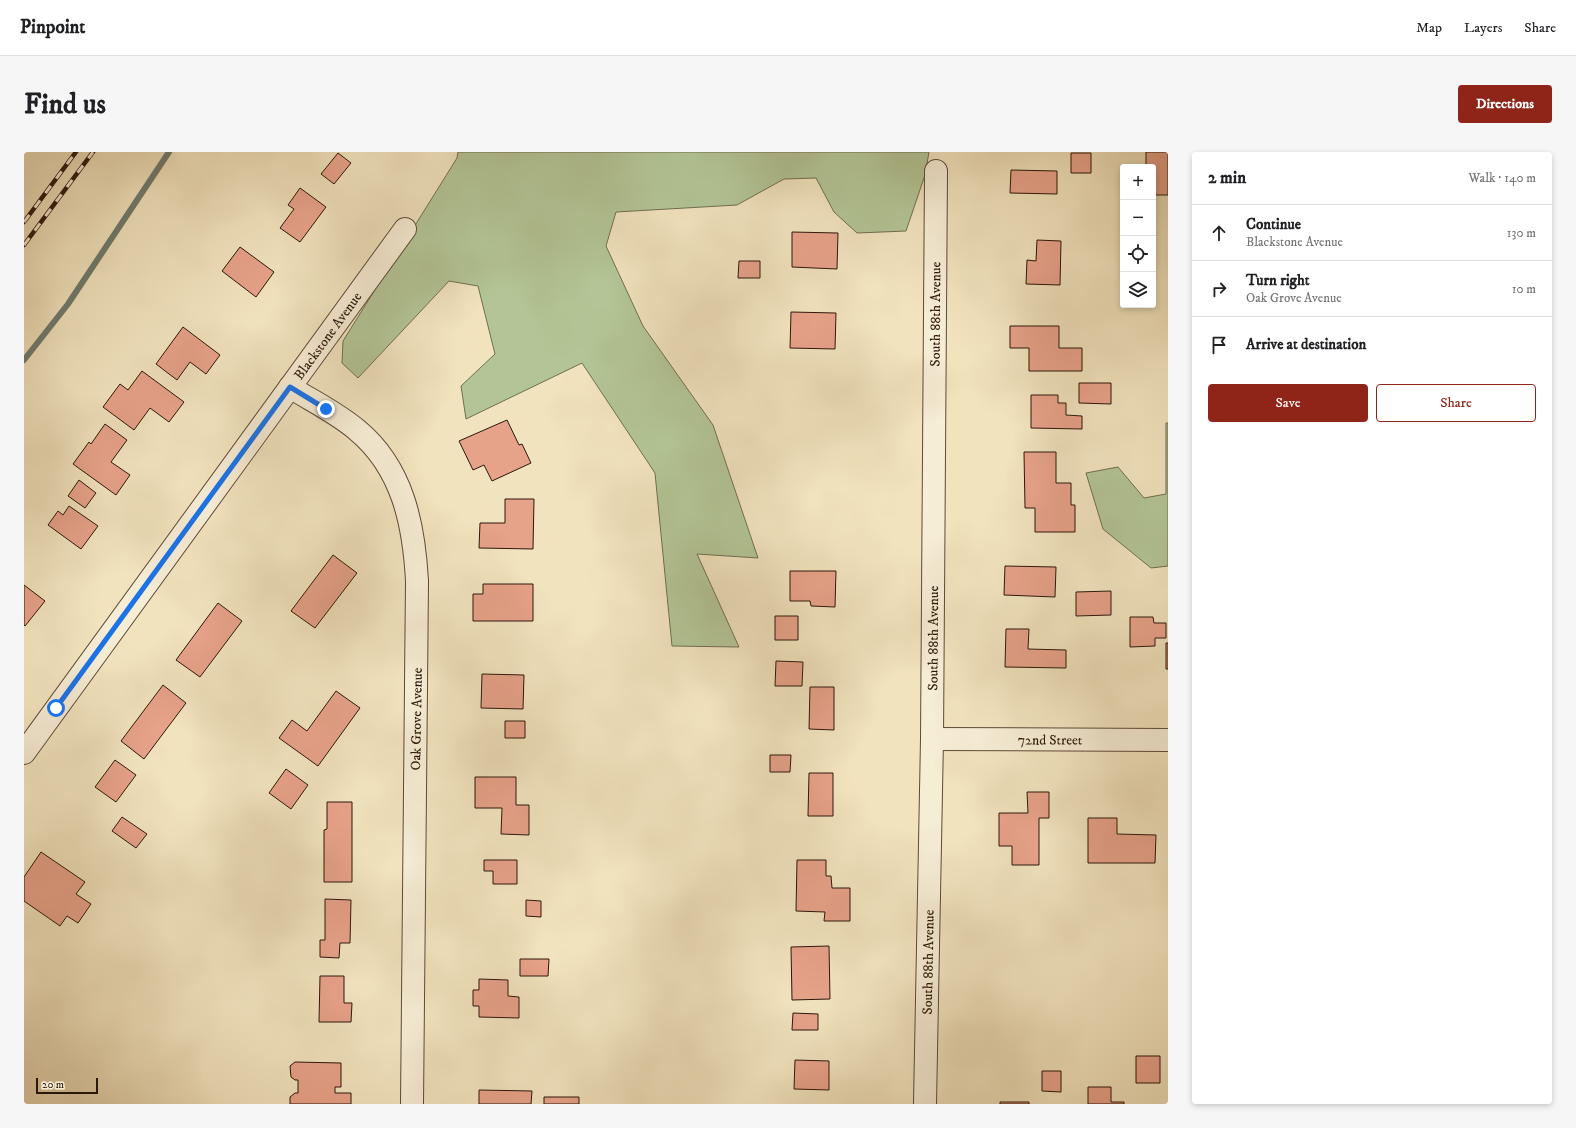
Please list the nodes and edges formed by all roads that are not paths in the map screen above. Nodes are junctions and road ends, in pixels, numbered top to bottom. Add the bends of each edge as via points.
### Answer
1 (936, 172) dead end
2 (405, 229) dead end
3 (290, 387) junction
4 (932, 739) junction
5 (1168, 740) edge
6 (24, 753) edge
7 (412, 1104) edge
8 (925, 1104) edge

1 - 4 street, South 88th Avenue
2 - 3 street, Blackstone Avenue
3 - 6 street, Blackstone Avenue
3 - 7 street, Oak Grove Avenue via 357,430 374,447 402,495 412,525 417,589
4 - 5 street, 72nd Street
4 - 8 street, South 88th Avenue

